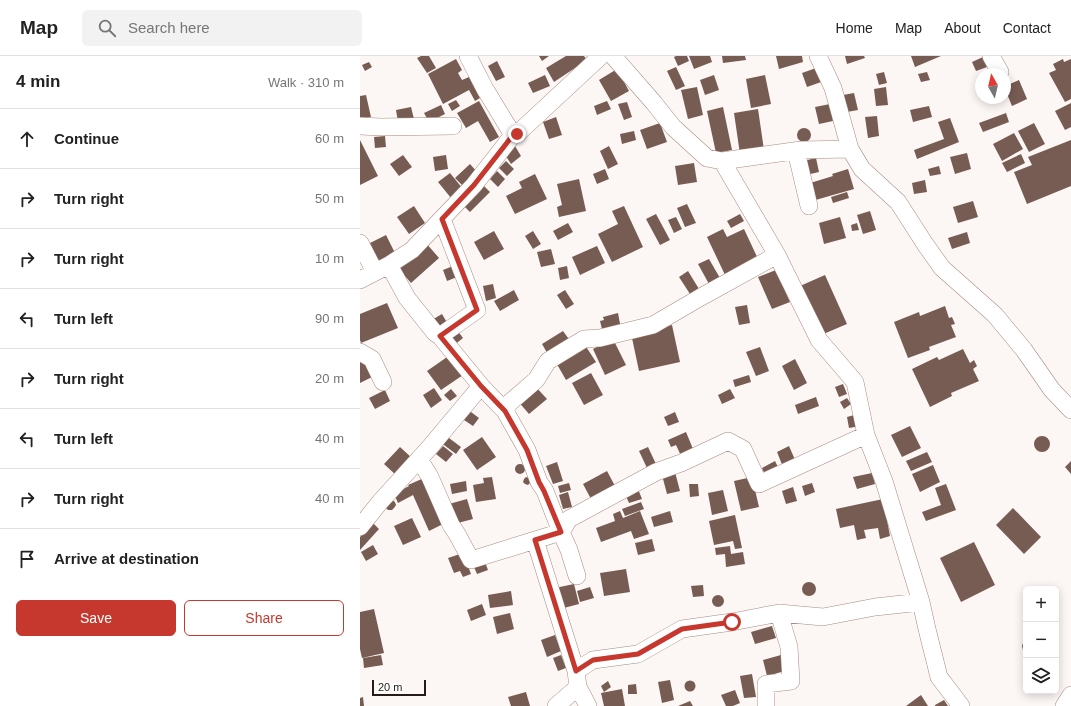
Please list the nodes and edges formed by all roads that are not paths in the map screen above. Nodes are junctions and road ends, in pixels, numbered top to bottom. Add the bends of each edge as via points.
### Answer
1 (468, 56) edge
2 (601, 56) edge
3 (613, 56) edge
4 (818, 56) edge
5 (991, 56) edge
6 (998, 68) edge
7 (360, 126) edge
8 (453, 126) dead end
9 (513, 135) junction
10 (850, 149) junction
11 (796, 151) junction
12 (722, 161) junction
13 (809, 206) dead end
14 (442, 219) junction
15 (360, 243) edge
16 (777, 255) junction
17 (382, 269) junction
18 (360, 280) edge
19 (440, 336) junction
20 (360, 352) edge
21 (383, 382) dead end
22 (481, 386) junction
23 (1071, 410) edge
24 (505, 411) junction
25 (866, 435) junction
26 (419, 459) junction
27 (360, 527) edge
28 (561, 532) junction
29 (535, 540) junction
30 (578, 576) dead end
31 (921, 602) junction
32 (779, 613) junction
33 (577, 679) junction
34 (1071, 695) edge
35 (556, 706) edge
36 (588, 706) edge
37 (766, 706) edge
38 (961, 706) edge
39 (1064, 706) edge

1 - 9 street
2 - 9 street
3 - 12 street via 673,127 707,158
4 - 10 street via 833,88
5 - 6 street
7 - 8 street
9 - 14 street via 474,185
10 - 11 street
10 - 23 street via 862,169 898,202 942,268 995,315 1052,390
11 - 12 street
11 - 13 street
12 - 16 street
14 - 17 street via 412,250
14 - 19 street via 477,310
15 - 17 street
16 - 24 street via 653,325 600,338 584,339 548,361 536,380 507,405
16 - 25 street via 819,340 855,382
17 - 18 street
17 - 19 street
19 - 22 street
20 - 21 street via 372,358
22 - 24 street
22 - 26 street
24 - 28 street via 527,450
25 - 28 street via 759,484 743,449 728,442 656,472 569,519
25 - 31 street via 884,481
26 - 27 street
26 - 29 street via 471,560
28 - 29 street
28 - 30 street
29 - 33 street
31 - 32 street via 875,607 823,617
31 - 38 street via 939,677
32 - 33 street via 682,629 638,654 593,660
32 - 37 street via 789,647 791,681 766,684
33 - 35 street
33 - 36 street
34 - 39 street

